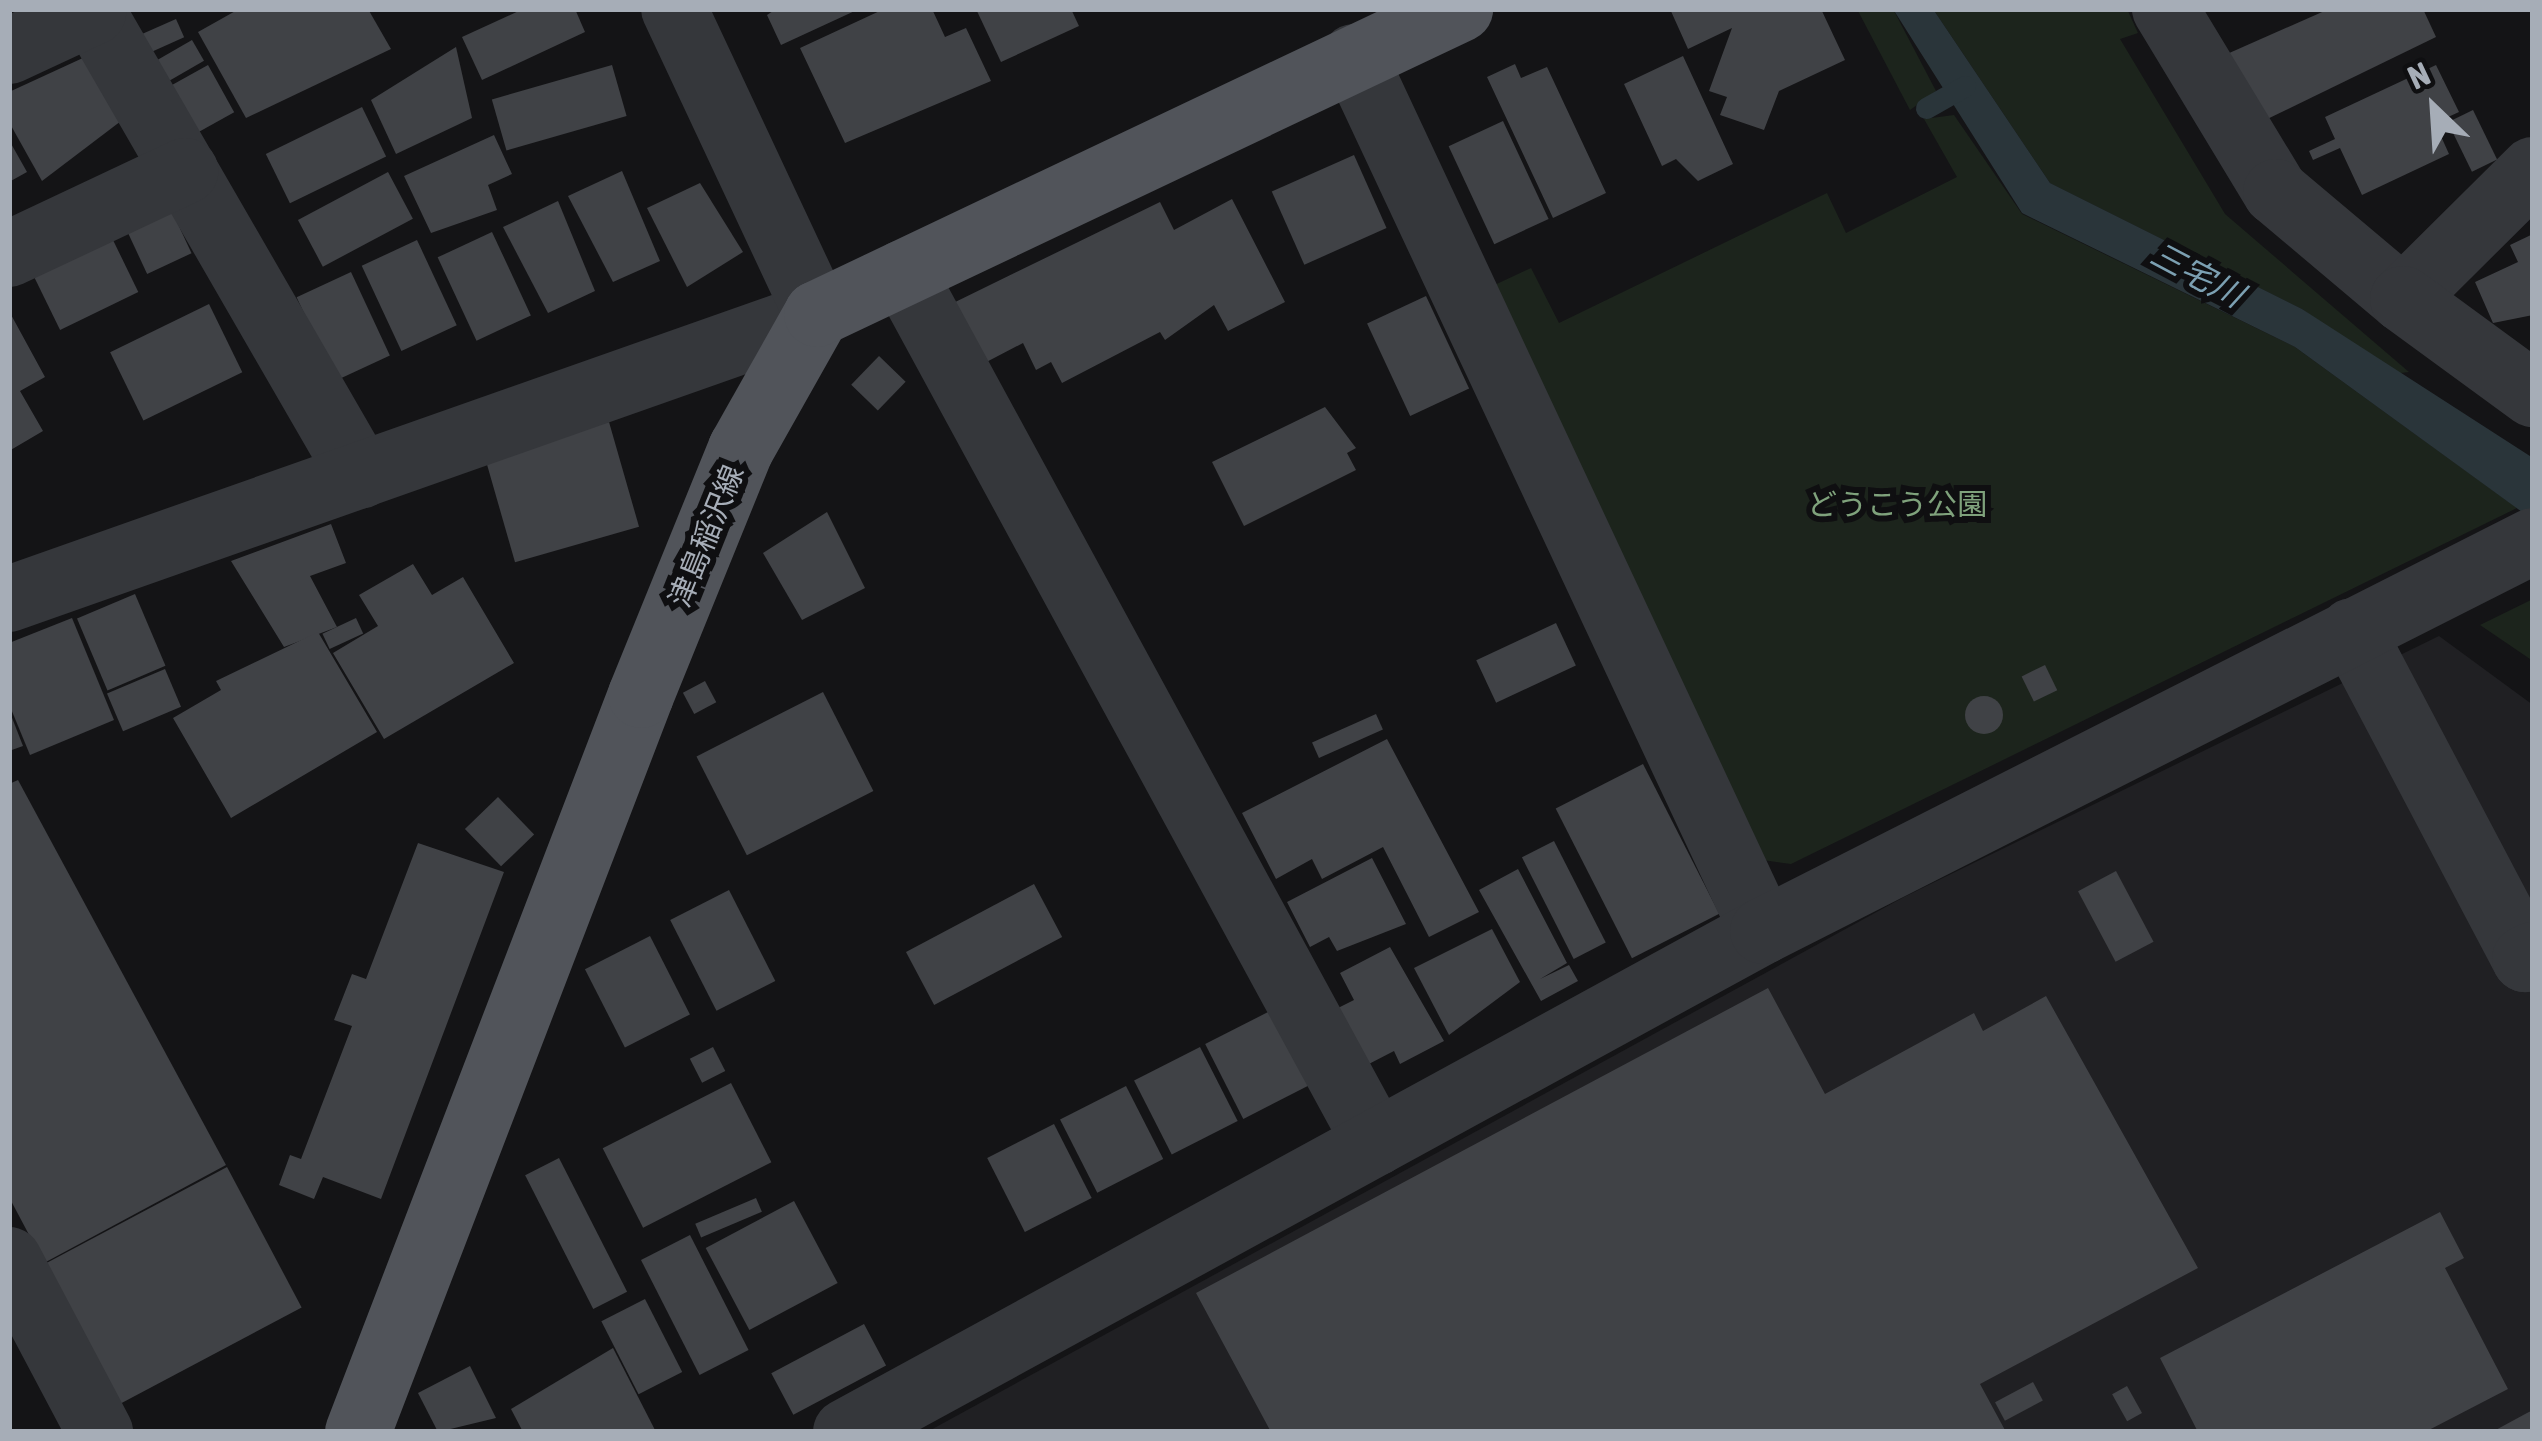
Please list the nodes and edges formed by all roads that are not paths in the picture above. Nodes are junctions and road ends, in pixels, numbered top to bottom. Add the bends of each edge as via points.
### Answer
1 (674, 9) edge
2 (1460, 9) edge
3 (2165, 9) edge
4 (92, 10) edge
5 (9, 51) edge
6 (1354, 57) junction
7 (2533, 170) edge
8 (185, 171) junction
9 (9, 254) edge
10 (903, 273) junction
11 (2403, 299) junction
12 (817, 314) junction
13 (2533, 394) edge
14 (361, 476) junction
15 (2533, 541) edge
16 (9, 599) edge
17 (2352, 631) junction
18 (1763, 931) junction
19 (2533, 955) edge
20 (1376, 1143) junction
21 (10, 1263) edge
22 (100, 1432) edge
23 (358, 1432) edge
24 (846, 1432) edge

1 - 12 street
2 - 6 main road
3 - 11 street via 2276,192
4 - 5 street
4 - 8 street
6 - 10 main road
6 - 18 street
7 - 11 street
8 - 9 street
8 - 14 street
10 - 12 main road
10 - 20 street
11 - 13 street
12 - 14 street
12 - 23 main road, 津島稲沢線 via 716,511
14 - 16 street
15 - 17 street
17 - 18 street
17 - 19 street via 2525,959
18 - 20 street
20 - 24 street
21 - 22 street

